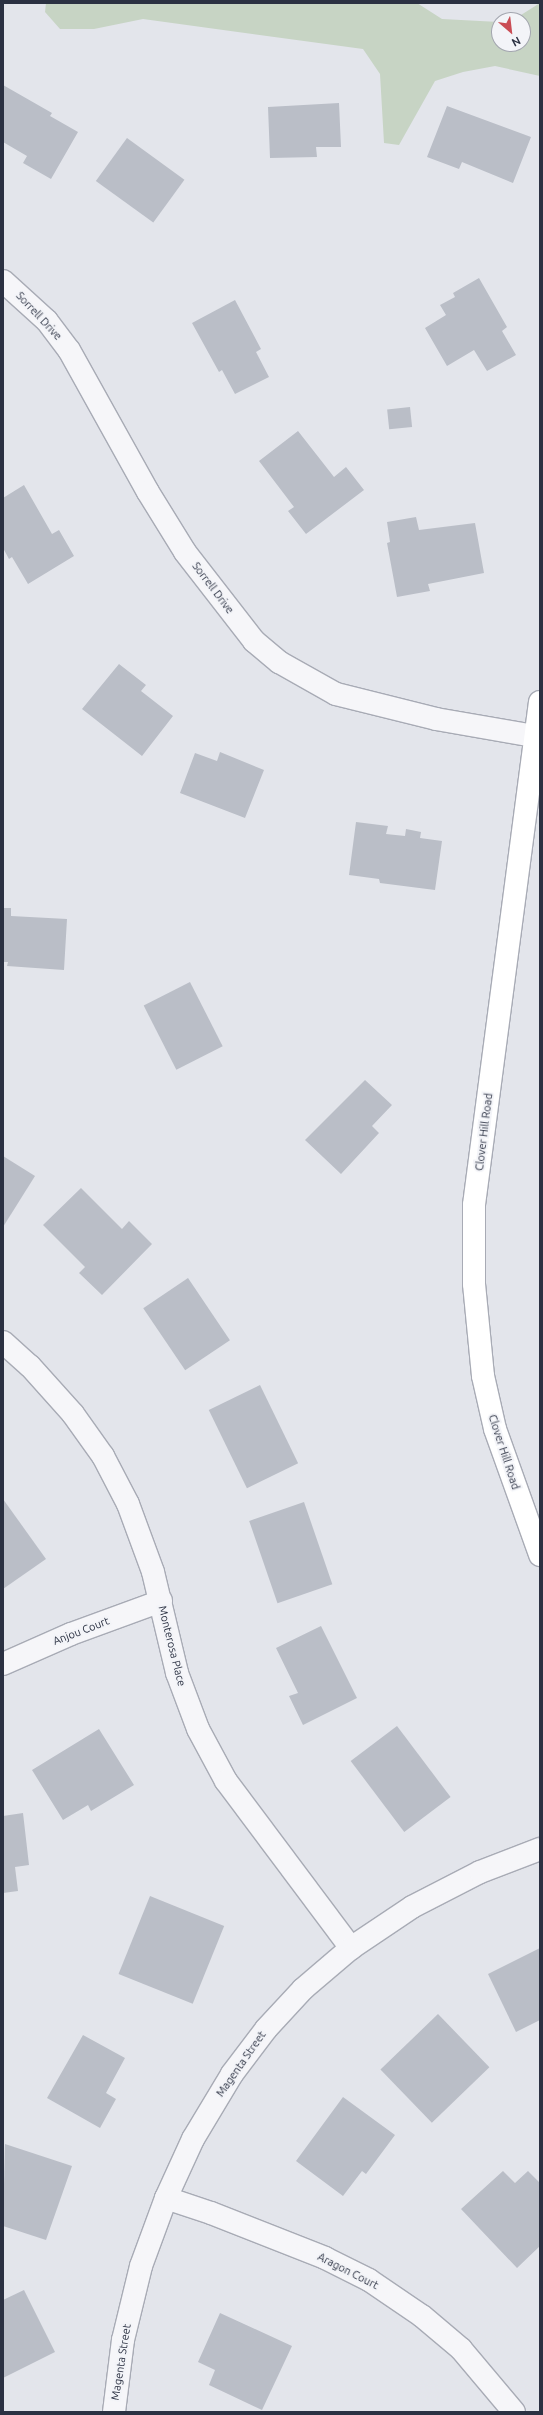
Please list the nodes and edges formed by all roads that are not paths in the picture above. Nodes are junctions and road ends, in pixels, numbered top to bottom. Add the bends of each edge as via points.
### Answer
1 (3, 281) edge
2 (540, 702) edge
3 (538, 737) edge
4 (3, 1342) edge
5 (540, 1555) edge
6 (161, 1601) junction
7 (3, 1664) edge
8 (540, 1849) edge
9 (351, 1948) junction
10 (166, 2198) junction
11 (114, 2412) edge
12 (514, 2412) edge

1 - 3 street, Sorrell Drive via 47,321 69,350 148,492 186,552 254,641 279,662 336,694 436,719
2 - 3 street, Clover Hill Road
3 - 5 street, Clover Hill Road via 474,1205 474,1284 483,1376 495,1429
4 - 6 street, Monterosa Place via 30,1366 73,1414 103,1456 128,1504
6 - 7 street, Anjou Court via 71,1634
6 - 9 street, Monterosa Place via 177,1673 198,1729 226,1781
8 - 9 street, Magenta Street via 480,1872 412,1907
9 - 10 street, Magenta Street via 304,1989 266,2029 232,2074 193,2139
10 - 11 street, Magenta Street via 141,2266 123,2340
10 - 12 street, Aragon Court via 325,2258 369,2280 422,2316 461,2350

